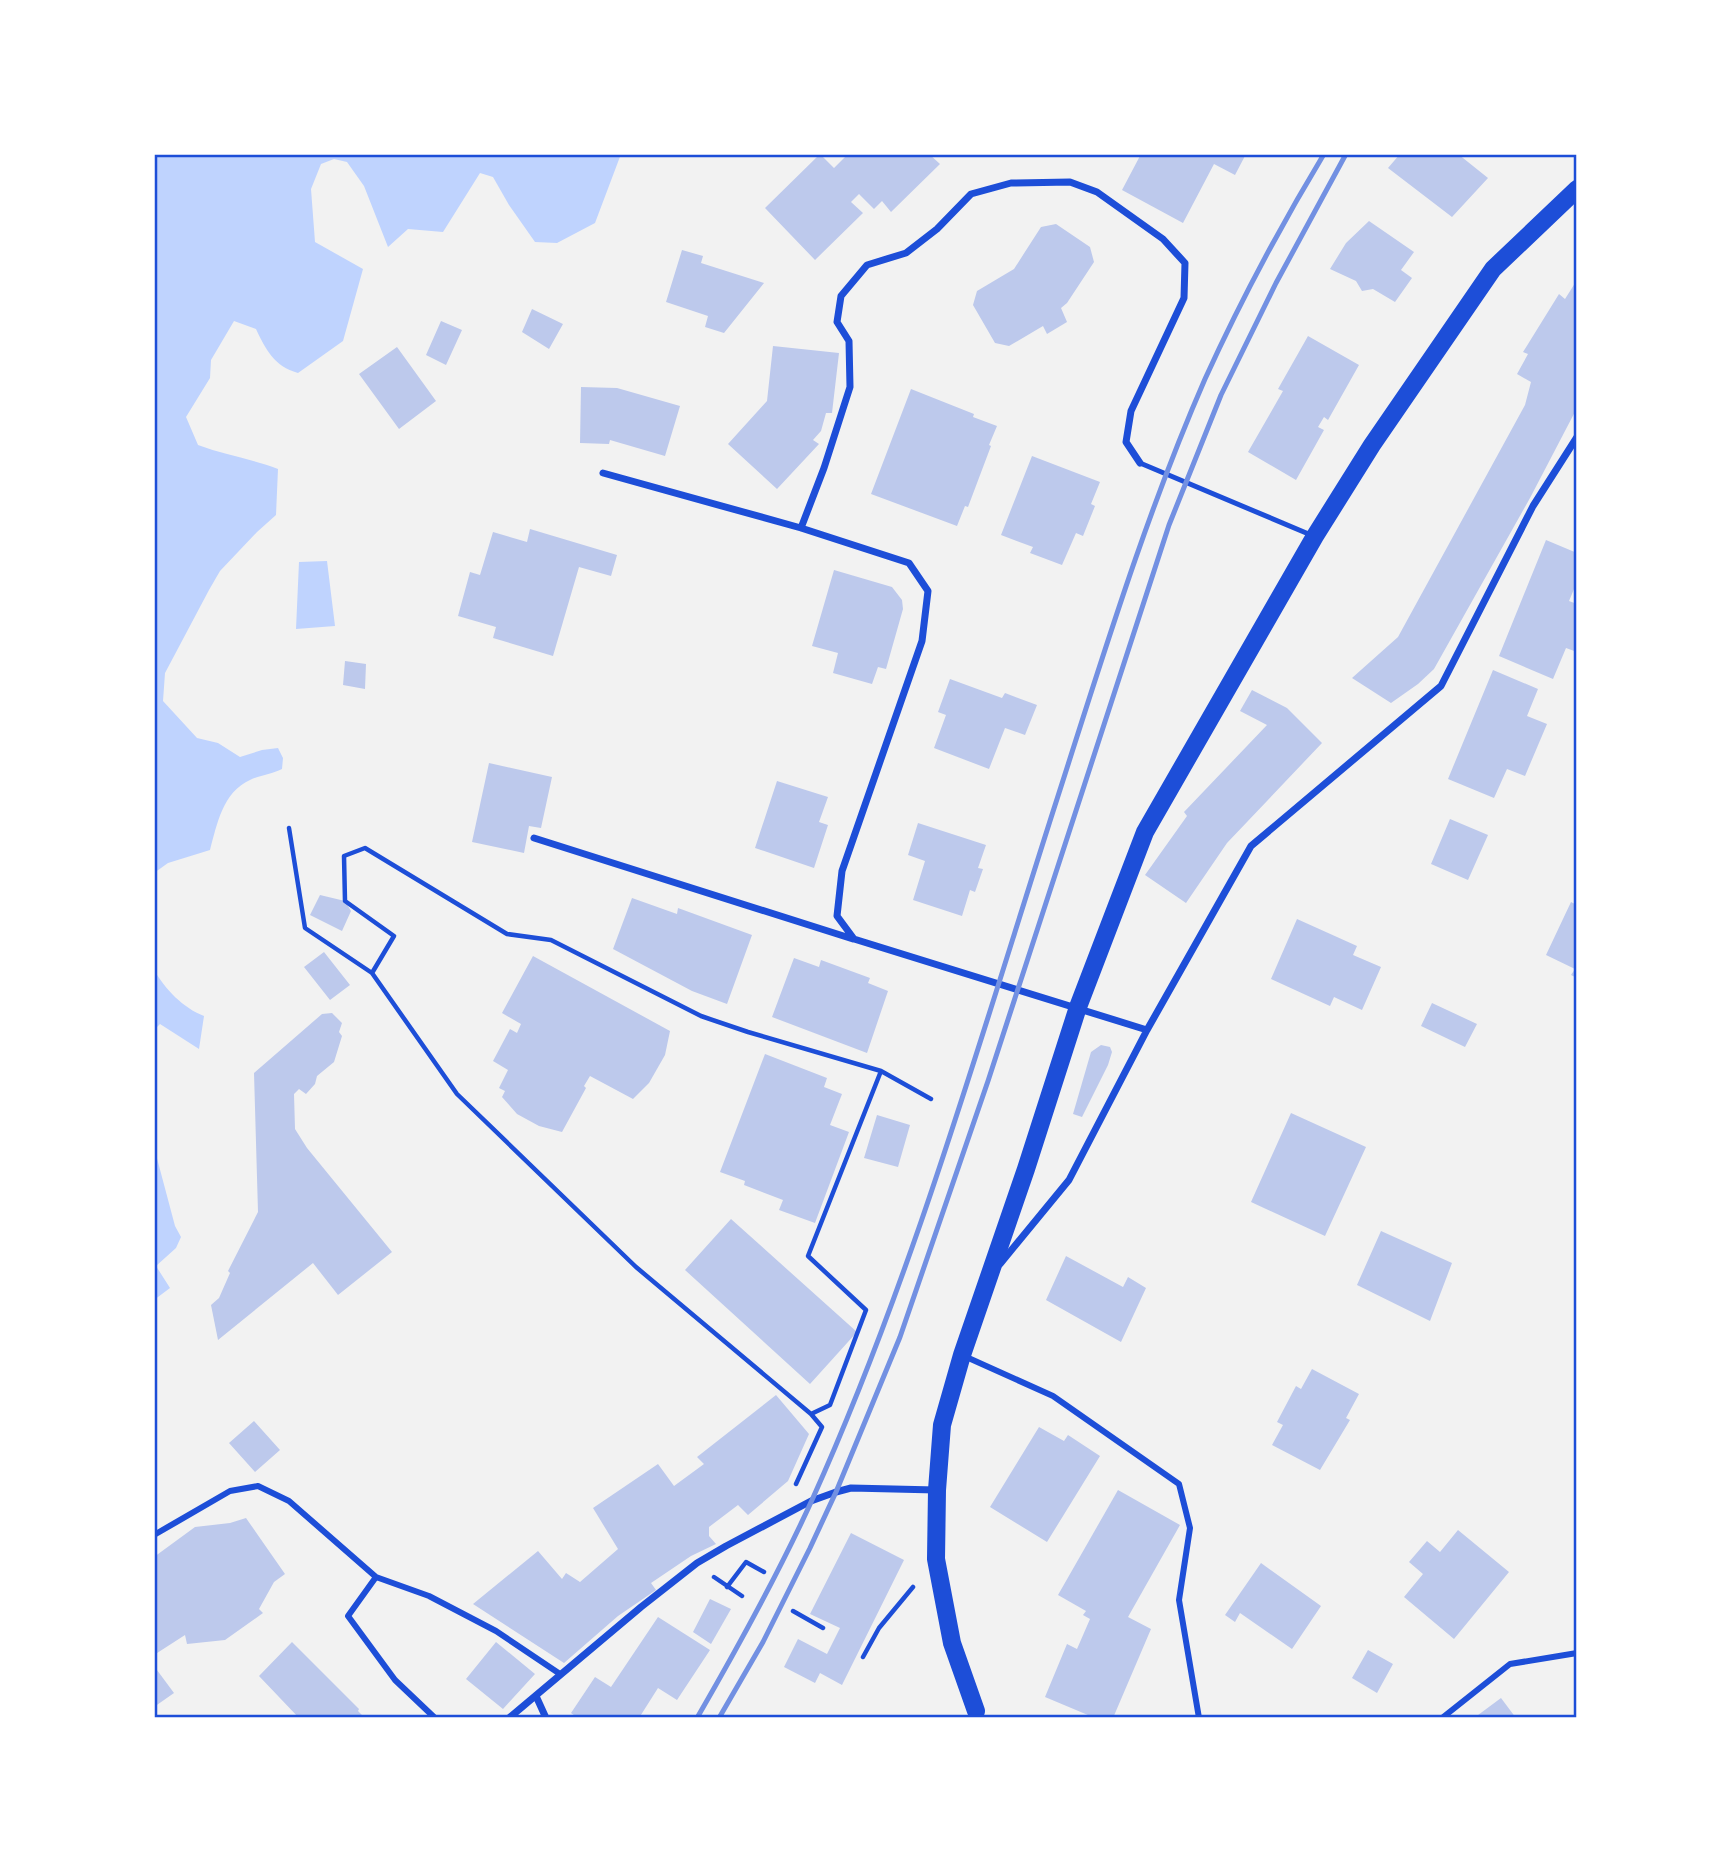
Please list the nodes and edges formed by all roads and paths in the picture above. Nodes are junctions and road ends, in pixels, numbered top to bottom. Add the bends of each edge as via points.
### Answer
1 (1577, 189) edge
2 (1577, 438) edge
3 (1140, 463) joint
4 (603, 473) dead end
5 (801, 528) junction
6 (1315, 536) junction
7 (289, 828) dead end
8 (534, 838) dead end
9 (854, 939) junction
10 (372, 973) junction
11 (1077, 1007) junction
12 (1147, 1030) junction
13 (880, 1071) junction
14 (930, 1099) dead end
15 (986, 1281) junction
16 (962, 1355) junction
17 (811, 1414) junction
18 (937, 1490) junction
19 (791, 1494) dead end
20 (154, 1535) edge
21 (936, 1559) junction
22 (764, 1572) dead end
23 (376, 1577) junction
24 (742, 1595) dead end
25 (793, 1611) dead end
26 (823, 1628) dead end
27 (1577, 1653) edge
28 (863, 1657) dead end
29 (560, 1674) junction
30 (536, 1696) junction
31 (976, 1710) dead end
32 (435, 1718) edge
33 (509, 1718) edge
34 (546, 1718) edge
35 (1199, 1718) edge
36 (1442, 1718) edge

1 - 6 main road via 1493,269
2 - 12 street via 1533,506 1441,686 1251,846
3 - 5 street via 1126,442 1131,411 1184,298 1185,263 1163,239 1097,192 1070,182 1011,183 971,194 906,253 867,265 841,296 837,322 849,341 850,387
3 - 6 lane
4 - 5 street
5 - 9 street via 909,563 928,592 922,641 842,871 837,916
6 - 11 main road via 1145,832
7 - 10 path via 305,928
8 - 9 street
9 - 11 street
10 - 13 path via 394,936 345,901 344,856 365,848 507,934 551,940 701,1016
10 - 17 path via 457,1094 636,1267
11 - 12 street
11 - 15 main road
12 - 15 street via 1069,1180
13 - 14 path
13 - 17 path via 808,1256 866,1310 830,1405
15 - 16 main road
16 - 18 main road via 942,1426
16 - 35 street via 1054,1396 1179,1484 1190,1528 1179,1600
17 - 19 path via 822,1427
18 - 21 main road
18 - 29 street via 851,1488 811,1501 697,1563
20 - 23 street via 230,1491 258,1486 289,1501
21 - 28 path via 879,1628
21 - 31 main road via 952,1643
22 - 24 path via 746,1562 727,1587
23 - 29 street via 429,1596 496,1631
23 - 32 street via 348,1616 396,1680
25 - 26 path
27 - 36 street via 1510,1664
29 - 30 street
30 - 33 street
30 - 34 street

